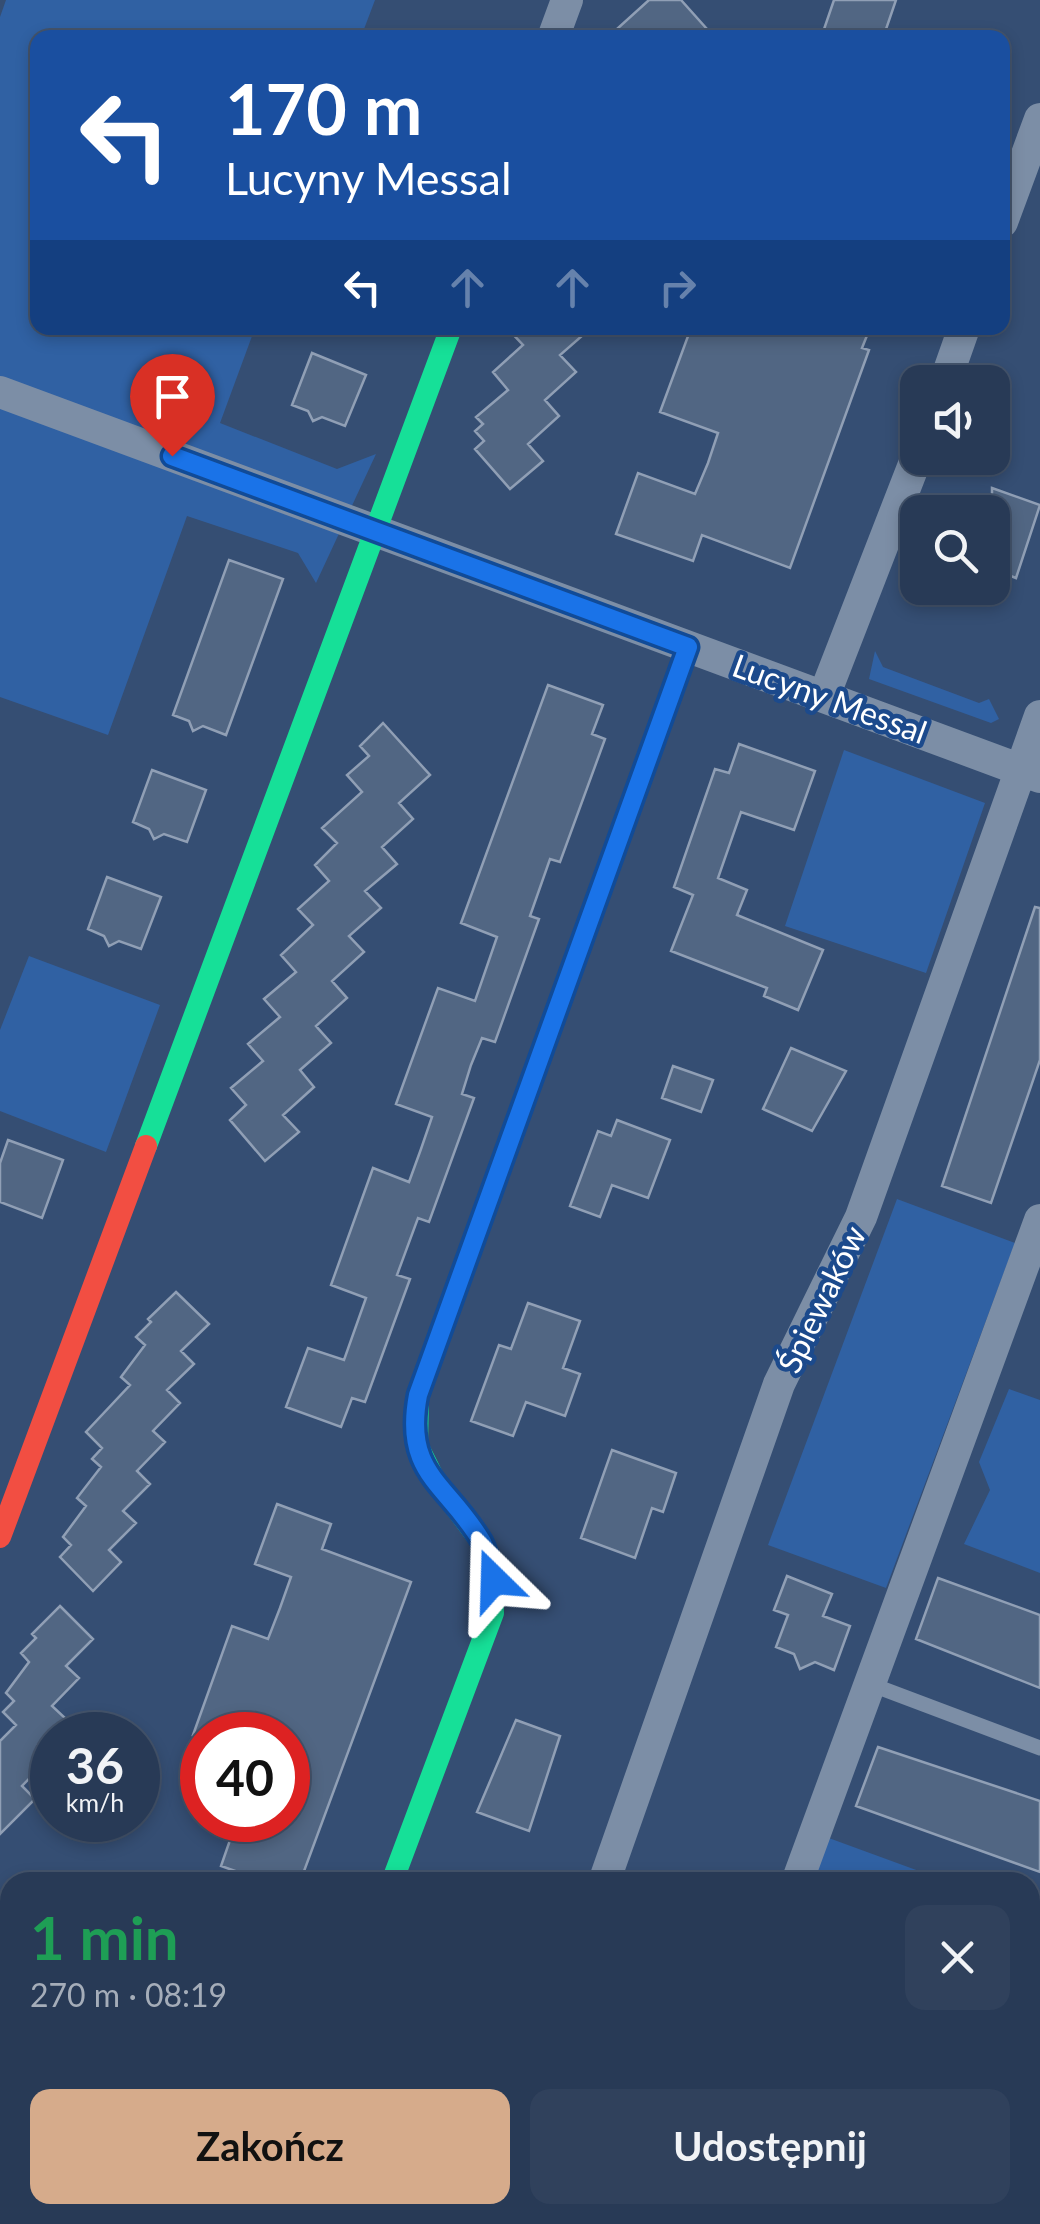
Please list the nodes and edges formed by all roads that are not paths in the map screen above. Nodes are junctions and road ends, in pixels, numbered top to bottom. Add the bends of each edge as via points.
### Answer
1 (567, 0) edge
2 (557, 30) edge
3 (1040, 119) edge
4 (1010, 200) edge
5 (448, 335) edge
6 (961, 335) edge
7 (950, 365) edge
8 (0, 392) edge
9 (910, 475) edge
10 (378, 532) junction
11 (688, 647) junction
12 (824, 696) junction
13 (1040, 716) edge
14 (1031, 772) edge
15 (1040, 1220) edge
16 (0, 1538) edge
17 (870, 1684) junction
18 (1040, 1748) edge
19 (396, 1872) edge
20 (608, 1872) edge
21 (801, 1872) edge

1 - 2 street
3 - 4 street
5 - 10 street
6 - 7 street
8 - 10 street, Lucyny Messal
9 - 12 street
10 - 11 street, Lucyny Messal
10 - 16 street via 310,698
11 - 12 street, Lucyny Messal
11 - 19 street via 418,1395 411,1430 422,1464 483,1544 494,1580 493,1612
12 - 14 street, Lucyny Messal
13 - 14 street, Śpiewaków
14 - 20 street, Śpiewaków via 861,1217 779,1384
15 - 17 street
17 - 18 lane
17 - 21 street

